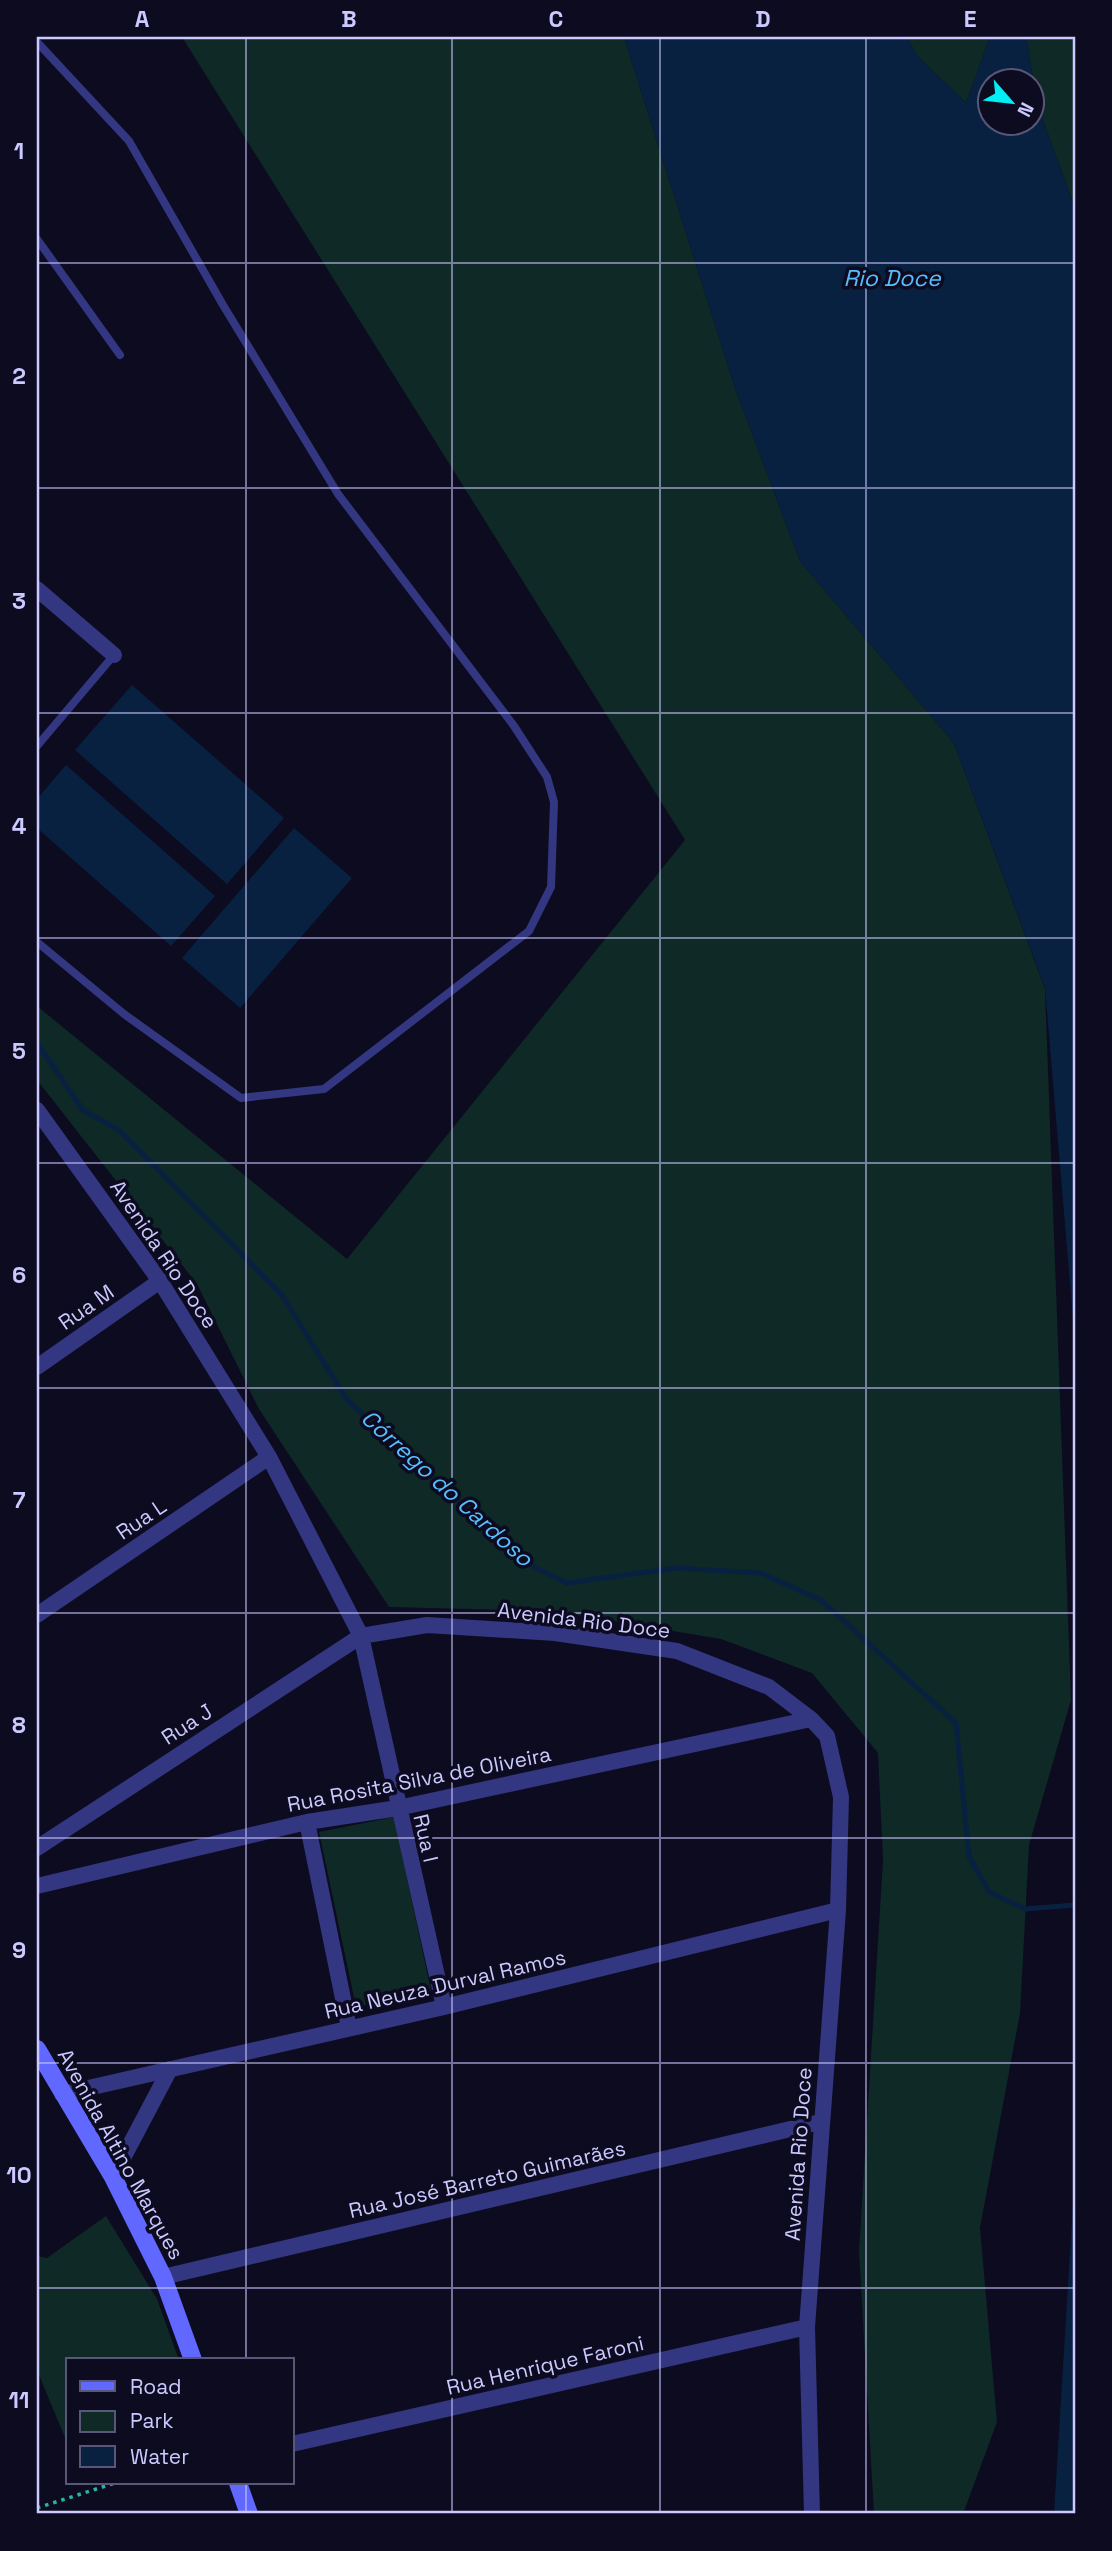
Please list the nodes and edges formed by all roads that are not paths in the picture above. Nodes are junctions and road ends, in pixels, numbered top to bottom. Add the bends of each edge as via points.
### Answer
1 (37, 42) edge
2 (37, 239) edge
3 (120, 355) dead end
4 (37, 589) edge
5 (114, 655) joint
6 (37, 746) edge
7 (37, 942) edge
8 (37, 1110) edge
9 (43, 1130) edge
10 (160, 1281) junction
11 (37, 1367) edge
12 (270, 1457) junction
13 (37, 1615) edge
14 (361, 1636) junction
15 (811, 1719) junction
16 (398, 1808) junction
17 (307, 1822) junction
18 (37, 1848) edge
19 (37, 1886) edge
20 (838, 1910) junction
21 (444, 2007) junction
22 (349, 2028) junction
23 (37, 2049) edge
24 (170, 2069) junction
25 (62, 2094) junction
26 (820, 2122) junction
27 (113, 2177) junction
28 (163, 2277) junction
29 (807, 2327) junction
30 (192, 2358) edge
31 (294, 2444) edge
32 (238, 2484) edge
33 (249, 2514) edge
34 (811, 2514) edge

1 - 7 lane via 129,141 338,494 514,726 547,777 554,802 551,887 529,931 324,1089 241,1098 124,1014
2 - 3 lane
4 - 5 street
5 - 6 lane
8 - 9 street, Avenida Rio Doce
9 - 10 street, Avenida Rio Doce
10 - 11 street, Rua M
10 - 12 street, Avenida Rio Doce
12 - 13 street, Rua L
12 - 14 street, Avenida Rio Doce
14 - 15 street, Avenida Rio Doce via 427,1625 555,1633 677,1651 769,1687
14 - 16 street, Rua I
14 - 18 street, Rua J
15 - 16 street, Rua Rosita Silva de Oliveira
15 - 20 street, Avenida Rio Doce via 827,1736 841,1797
16 - 17 street, Rua Rosita Silva de Oliveira
16 - 21 street, Rua I
17 - 19 street, Rua Rosita Silva de Oliveira
17 - 22 street
20 - 21 street, Rua Neuza Durval Ramos
20 - 26 street, Avenida Rio Doce
21 - 22 street, Rua Neuza Durval Ramos
22 - 24 street, Rua Neuza Durval Ramos
23 - 25 main road, Avenida Altino Marques
24 - 25 street, Rua Neuza Durval Ramos
24 - 27 street
25 - 27 main road, Avenida Altino Marques
26 - 28 street, Rua José Barreto Guimarães
26 - 29 street, Avenida Rio Doce
27 - 28 main road, Avenida Altino Marques
28 - 30 main road, Avenida Altino Marques
29 - 31 street, Rua Henrique Faroni
29 - 34 street, Avenida Rio Doce
32 - 33 main road

